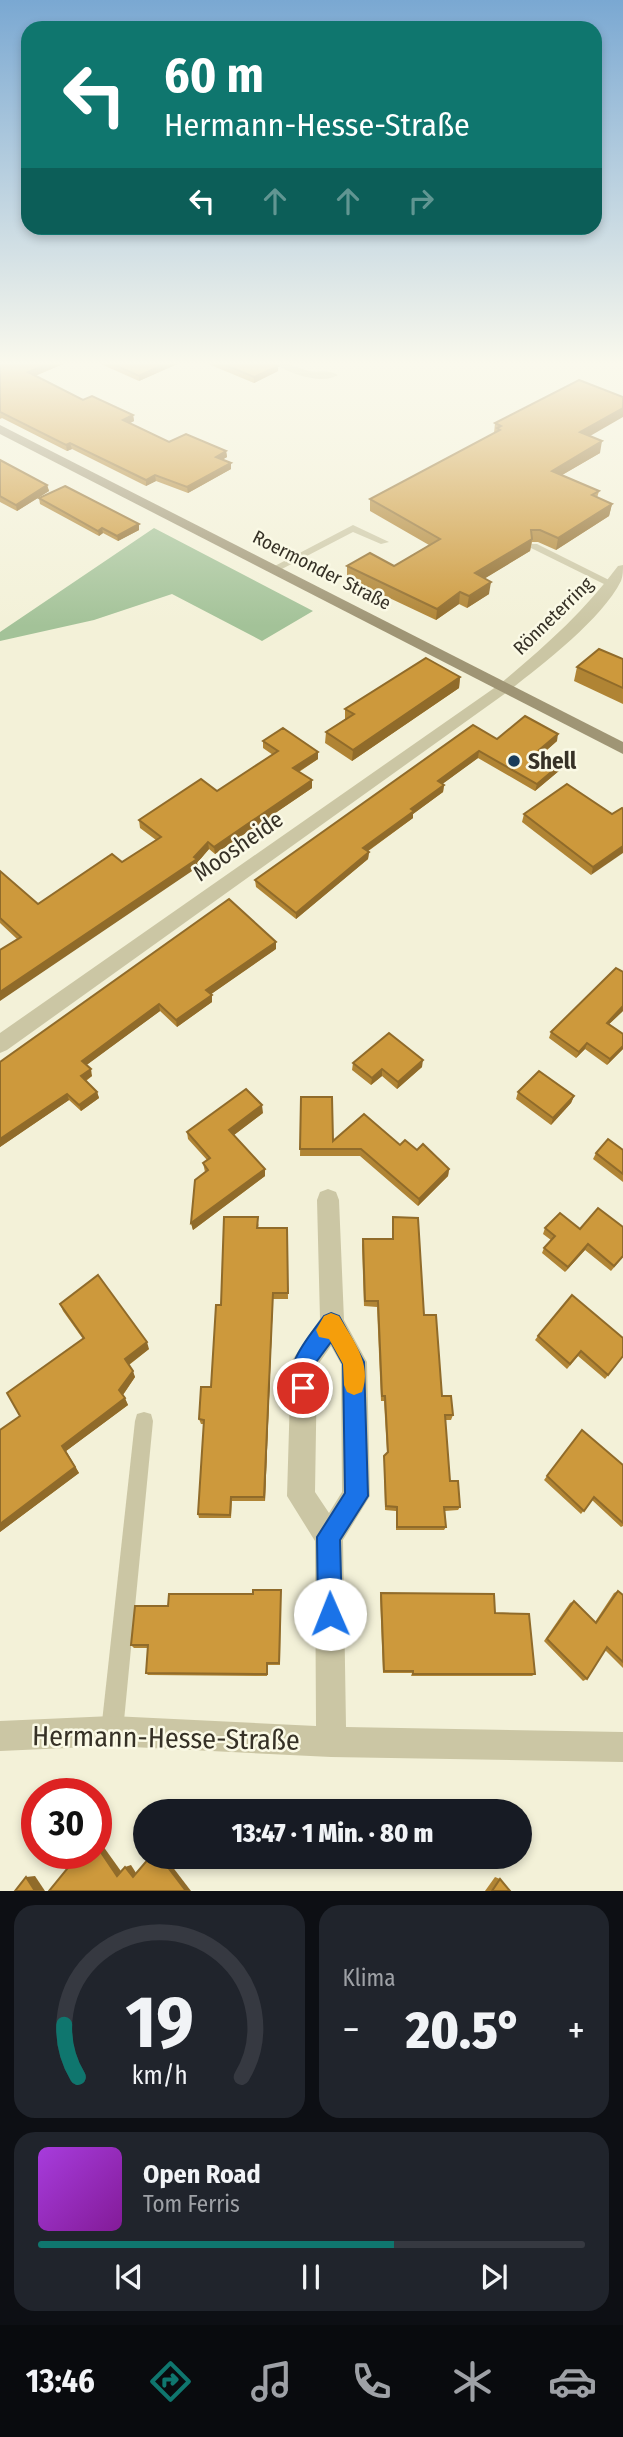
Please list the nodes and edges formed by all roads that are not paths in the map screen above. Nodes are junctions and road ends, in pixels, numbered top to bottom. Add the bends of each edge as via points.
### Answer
1 (40, 449) edge
2 (384, 542) dead end
3 (534, 545) edge
4 (274, 569) junction
5 (623, 569) edge
6 (612, 584) junction
7 (505, 687) junction
8 (623, 749) edge
9 (0, 1044) edge
10 (328, 1200) dead end
11 (331, 1323) junction
12 (144, 1421) dead end
13 (329, 1537) junction
14 (112, 1731) junction
15 (0, 1736) edge
16 (331, 1742) junction
17 (623, 1747) edge

1 - 4 main road, Roermonder Straße
2 - 4 lane via 353,528
3 - 6 lane
4 - 7 main road, Roermonder Straße
5 - 6 street, Rönneterring
6 - 7 street, Rönneterring via 561,641
7 - 8 main road, Roermonder Straße
7 - 9 street, Moosheide
10 - 11 street
11 - 13 street via 354,1362 356,1496
11 - 13 street via 303,1362 301,1496
12 - 14 lane
13 - 16 street, Hermann-Hesse-Straße
14 - 15 street, Hermann-Hesse-Straße
14 - 16 street, Hermann-Hesse-Straße
16 - 17 street, Hermann-Hesse-Straße

